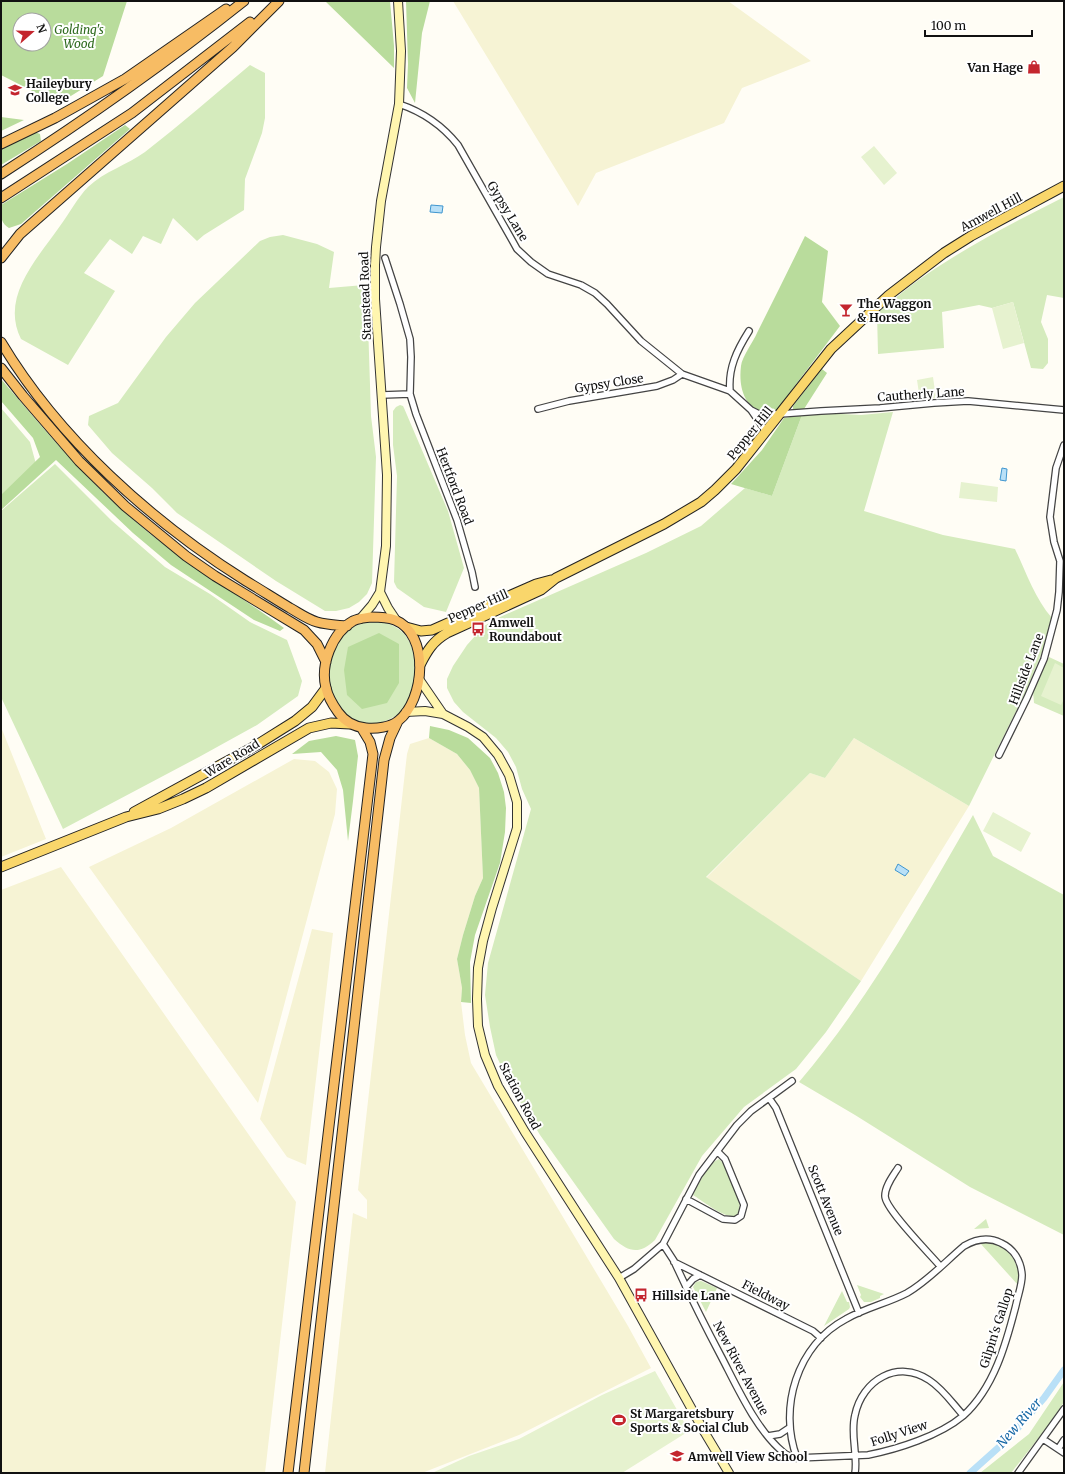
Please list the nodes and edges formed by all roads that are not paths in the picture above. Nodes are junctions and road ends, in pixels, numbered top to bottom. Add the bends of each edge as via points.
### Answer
1 (237, 1) edge
2 (244, 1) edge
3 (276, 1) edge
4 (279, 1) edge
5 (398, 1) edge
6 (399, 104) junction
7 (1, 144) edge
8 (1, 174) edge
9 (1064, 186) edge
10 (4, 196) edge
11 (1, 258) edge
12 (385, 258) dead end
13 (931, 262) joint
14 (749, 331) dead end
15 (1, 342) edge
16 (1, 368) edge
17 (682, 374) junction
18 (730, 391) junction
19 (410, 394) junction
20 (382, 395) junction
21 (538, 409) dead end
22 (751, 410) junction
23 (1064, 410) edge
24 (780, 414) junction
25 (766, 432) junction
26 (1064, 445) edge
27 (1062, 561) edge
28 (556, 578) junction
29 (475, 587) dead end
30 (380, 592) junction
31 (360, 619) junction
32 (396, 620) junction
33 (347, 626) junction
34 (406, 627) junction
35 (326, 662) junction
36 (420, 665) junction
37 (419, 680) junction
38 (326, 688) junction
39 (406, 712) junction
40 (443, 714) junction
41 (398, 721) junction
42 (350, 724) junction
43 (361, 727) junction
44 (999, 755) dead end
45 (126, 817) junction
46 (1, 867) edge
47 (792, 1081) dead end
48 (769, 1098) junction
49 (717, 1151) junction
50 (898, 1168) dead end
51 (686, 1199) junction
52 (663, 1244) junction
53 (674, 1262) junction
54 (940, 1266) junction
55 (700, 1275) junction
56 (619, 1278) junction
57 (686, 1287) junction
58 (859, 1312) junction
59 (821, 1338) junction
60 (1064, 1409) edge
61 (963, 1415) junction
62 (789, 1428) junction
63 (768, 1436) junction
64 (1043, 1439) junction
65 (1064, 1440) edge
66 (1058, 1449) junction
67 (1064, 1453) edge
68 (855, 1456) junction
69 (797, 1458) junction
70 (288, 1473) edge
71 (304, 1473) edge
72 (729, 1473) edge
73 (855, 1473) edge
74 (1018, 1473) edge

1 - 7 highway via 125,79 55,118
2 - 8 highway via 196,40 98,110
3 - 10 highway via 228,41 132,113
4 - 11 highway via 233,47 20,234
5 - 6 main road, Stanstead Road via 401,51
6 - 17 street, Gypsy Lane via 412,108 439,125 458,145 512,240 527,259 548,274 581,285 595,293 641,341
6 - 20 main road, Stanstead Road via 381,201 376,247 375,299
9 - 13 main road, Amwell Hill via 971,236
12 - 19 street, Hertford Road via 410,339
13 - 24 main road, Pepper Hill via 889,295 831,349
14 - 18 street via 734,357 730,373
15 - 33 highway via 34,390 72,436 151,512 220,564 307,618 325,624
16 - 35 highway via 79,461 125,506 214,576 304,630 317,644
17 - 18 street, Gypsy Lane
17 - 21 street, Gypsy Close via 657,386
18 - 22 street, Gypsy Lane
19 - 20 street
19 - 29 street, Hertford Road via 454,513
20 - 30 main road, Stanstead Road via 387,513
22 - 24 street via 759,414
22 - 25 street, Gypsy Lane
23 - 24 street, Cautherly Lane via 968,401
24 - 25 main road, Pepper Hill
25 - 28 main road, Pepper Hill via 729,477 700,502 664,524
26 - 27 street, Hillside Lane via 1056,468 1050,517 1054,542
27 - 44 street, Hillside Lane via 1057,610 1044,659
28 - 34 main road, Pepper Hill via 536,584 432,630 421,631
28 - 36 main road, Pepper Hill via 541,590 436,639
30 - 31 main road, Stanstead Road
30 - 32 main road
31 - 32 highway via 384,617
31 - 33 highway
32 - 34 highway
33 - 35 highway via 331,647
34 - 36 highway via 418,650
35 - 38 highway
36 - 37 highway
37 - 39 highway via 415,699
37 - 40 main road, Station Road
38 - 42 highway via 330,701
38 - 45 main road, Ware Road via 312,707 295,721
39 - 40 main road, Station Road via 425,711
39 - 41 highway
40 - 56 main road, Station Road via 478,734 498,755 509,775 517,802 517,828 492,908 478,968 478,1026 485,1055 498,1086 525,1132
41 - 43 highway via 373,729
41 - 71 highway via 384,760
42 - 43 highway
42 - 45 main road, Ware Road via 331,723 309,728 200,791 158,809
43 - 70 highway via 370,742 373,754
45 - 46 main road, Ware Road
47 - 48 street
48 - 49 street via 737,1125
48 - 58 street, Scott Avenue via 776,1108
49 - 51 street via 699,1175
49 - 51 street via 725,1159 744,1205 741,1216 735,1220 723,1219
50 - 54 street via 887,1186 887,1203
51 - 52 street
52 - 53 street, New River Avenue
52 - 56 street via 634,1269
53 - 55 street, Fieldway
53 - 57 street, New River Avenue
54 - 58 street, Gilpin's Gallop via 908,1292
54 - 61 street, Gilpin's Gallop via 964,1246 976,1240 989,1240 1011,1250 1021,1270 1020,1290 996,1366 981,1395
55 - 57 street
55 - 59 street, Fieldway via 800,1324
56 - 72 main road, Station Road
57 - 63 street, New River Avenue via 745,1402
58 - 59 street, Gilpin's Gallop via 838,1323
59 - 62 street, Gilpin's Gallop via 802,1364 797,1377 790,1402
60 - 64 street
61 - 68 street, Folly View via 944,1428 918,1440 878,1453
61 - 68 street via 936,1386 921,1376 899,1372 885,1376 866,1389 855,1414
62 - 63 street via 780,1434
62 - 69 street, Gilpin's Gallop
63 - 69 street, New River Avenue via 781,1451
64 - 66 street
64 - 74 street
65 - 66 street
66 - 67 street
68 - 69 street, New River Avenue
68 - 73 street

